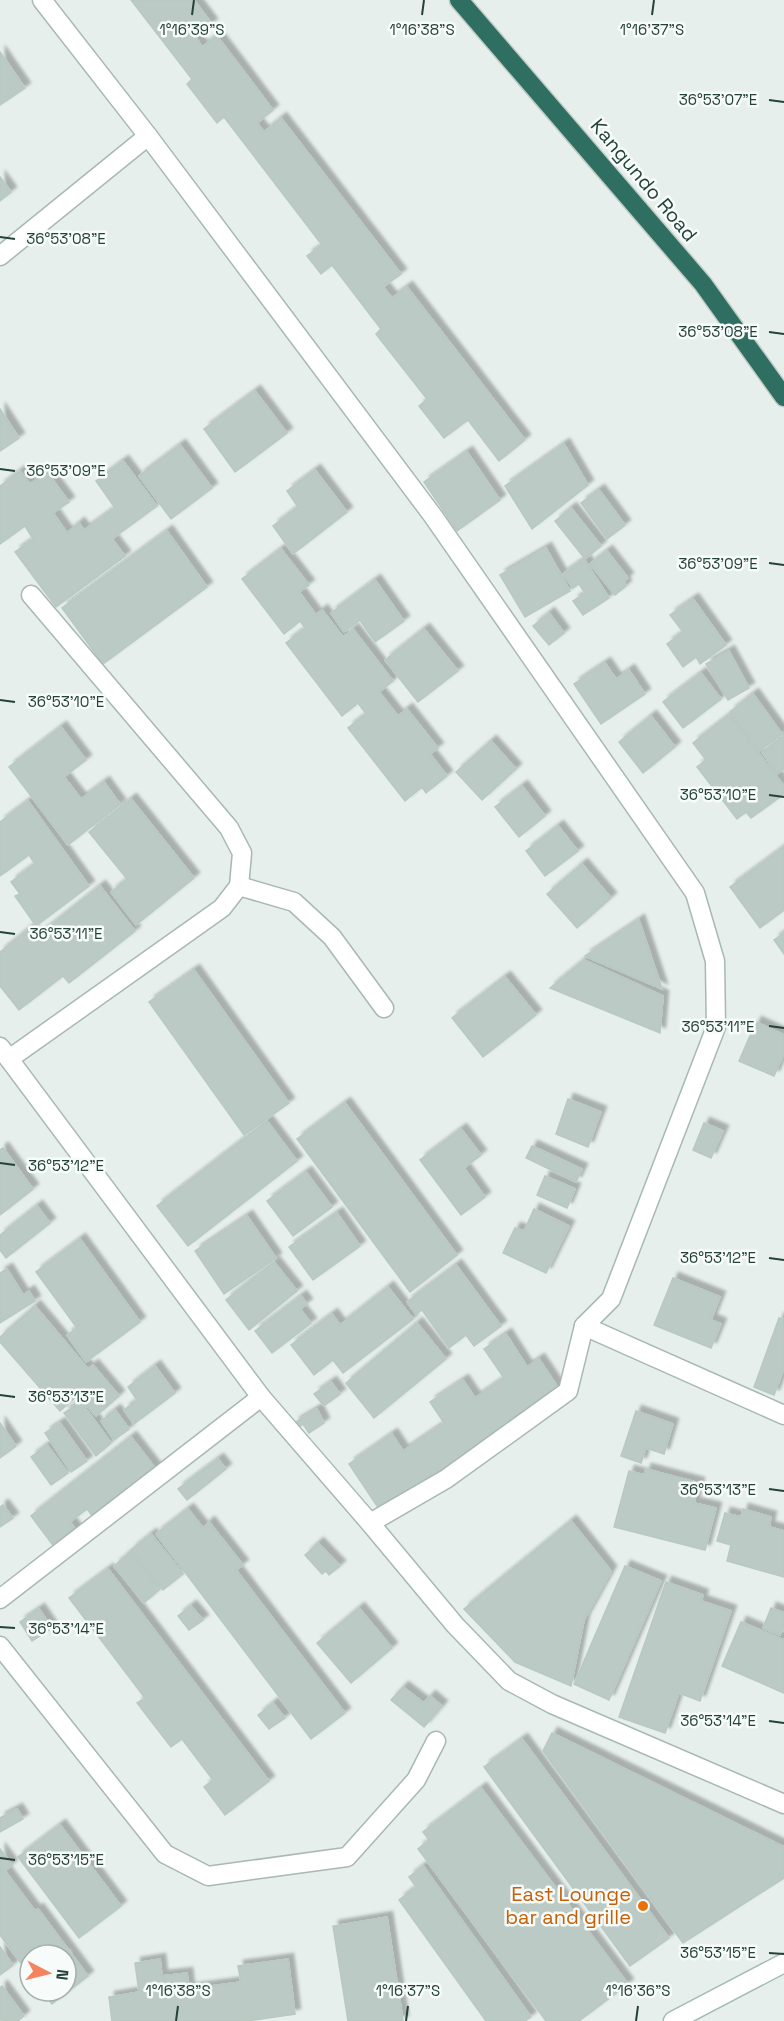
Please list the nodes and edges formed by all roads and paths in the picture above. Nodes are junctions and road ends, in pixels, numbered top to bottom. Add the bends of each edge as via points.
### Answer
1 (42, 0) edge
2 (459, 0) edge
3 (148, 136) junction
4 (0, 256) edge
5 (784, 397) edge
6 (31, 595) dead end
7 (239, 886) junction
8 (384, 1008) dead end
9 (5, 1053) edge
10 (584, 1326) junction
11 (261, 1397) junction
12 (784, 1415) edge
13 (370, 1523) junction
14 (0, 1599) edge
15 (0, 1646) edge
16 (436, 1741) dead end
17 (784, 1804) edge
18 (784, 1963) edge
19 (673, 2021) edge

1 - 3 street
2 - 5 highway, Kangundo Road via 703,284
3 - 4 street
3 - 10 street via 433,516 695,893 716,961 716,1028 611,1299
6 - 7 street via 229,828 242,854
7 - 8 street via 294,902 332,937
7 - 9 street via 222,908
9 - 11 street
10 - 12 street
10 - 13 street via 568,1391 446,1479
11 - 13 street
11 - 14 street
13 - 17 street via 455,1625 509,1681 563,1709
15 - 16 street via 165,1854 208,1876 347,1857 416,1780
18 - 19 street

